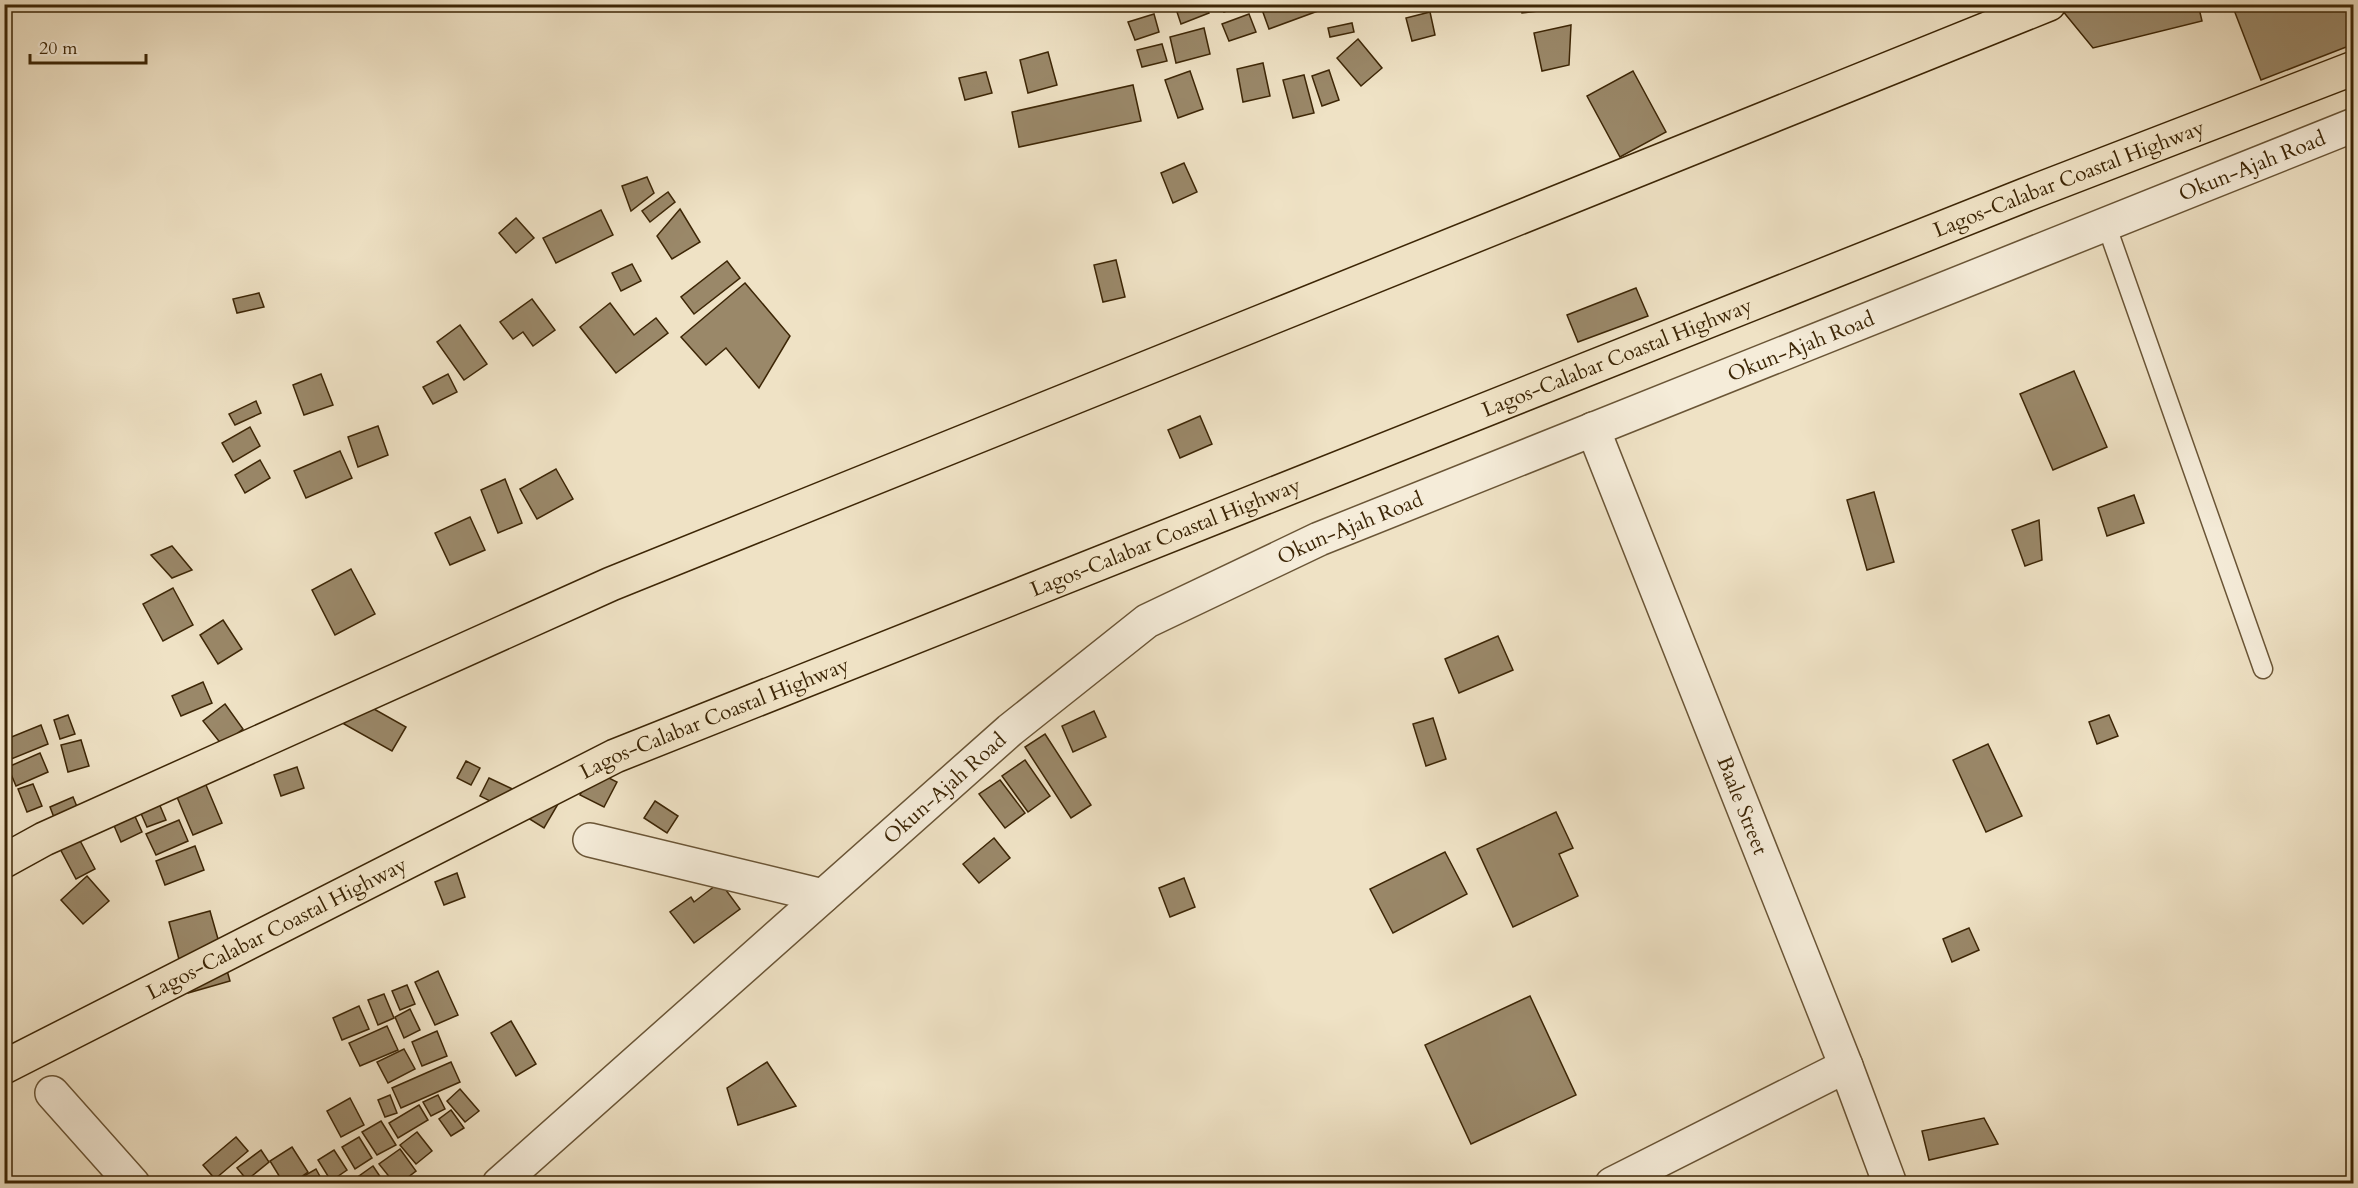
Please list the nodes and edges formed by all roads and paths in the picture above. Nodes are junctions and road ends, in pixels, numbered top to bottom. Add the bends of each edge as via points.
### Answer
1 (2049, 4) edge
2 (2354, 68) edge
3 (2354, 125) edge
4 (2106, 224) junction
5 (1593, 429) junction
6 (2263, 669) dead end
7 (590, 840) dead end
8 (4, 861) edge
9 (823, 896) junction
10 (1846, 1066) junction
11 (4, 1067) edge
12 (52, 1093) dead end
13 (133, 1184) edge
14 (499, 1184) edge
15 (1612, 1184) edge
16 (1890, 1184) edge

1 - 8 highway via 611,584 44,839
2 - 11 highway, Lagos-Calabar Coastal Highway via 615,756
3 - 4 street, Okun-Ajah Road
4 - 5 street, Okun-Ajah Road
4 - 6 lane
5 - 9 street, Okun-Ajah Road via 1319,539 1147,621 1010,730
5 - 10 street, Baale Street
7 - 9 street
9 - 14 street, Okun-Ajah Road
10 - 15 street
10 - 16 street, Baale Street
12 - 13 street

